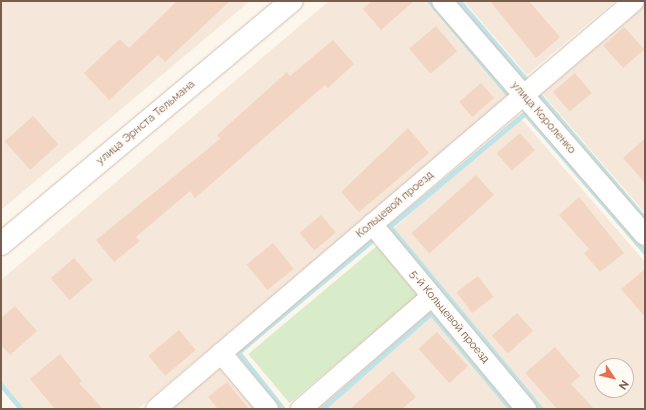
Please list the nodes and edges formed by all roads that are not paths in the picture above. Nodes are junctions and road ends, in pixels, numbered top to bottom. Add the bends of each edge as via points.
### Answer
1 (292, 1) edge
2 (442, 1) edge
3 (634, 1) edge
4 (524, 95) junction
5 (372, 224) junction
6 (645, 236) edge
7 (1, 244) edge
8 (432, 296) junction
9 (221, 353) junction
10 (156, 409) edge
11 (268, 409) edge
12 (301, 409) edge
13 (526, 409) edge

1 - 7 main road, улица Эрнста Тельмана
2 - 4 street, улица Короленко
3 - 4 street, Кольцевой проезд
4 - 5 street, Кольцевой проезд
4 - 6 street, улица Короленко
5 - 8 street, 5-й Кольцевой проезд
5 - 9 street, Кольцевой проезд
8 - 12 street
8 - 13 street, 5-й Кольцевой проезд
9 - 10 street, Кольцевой проезд
9 - 11 street

